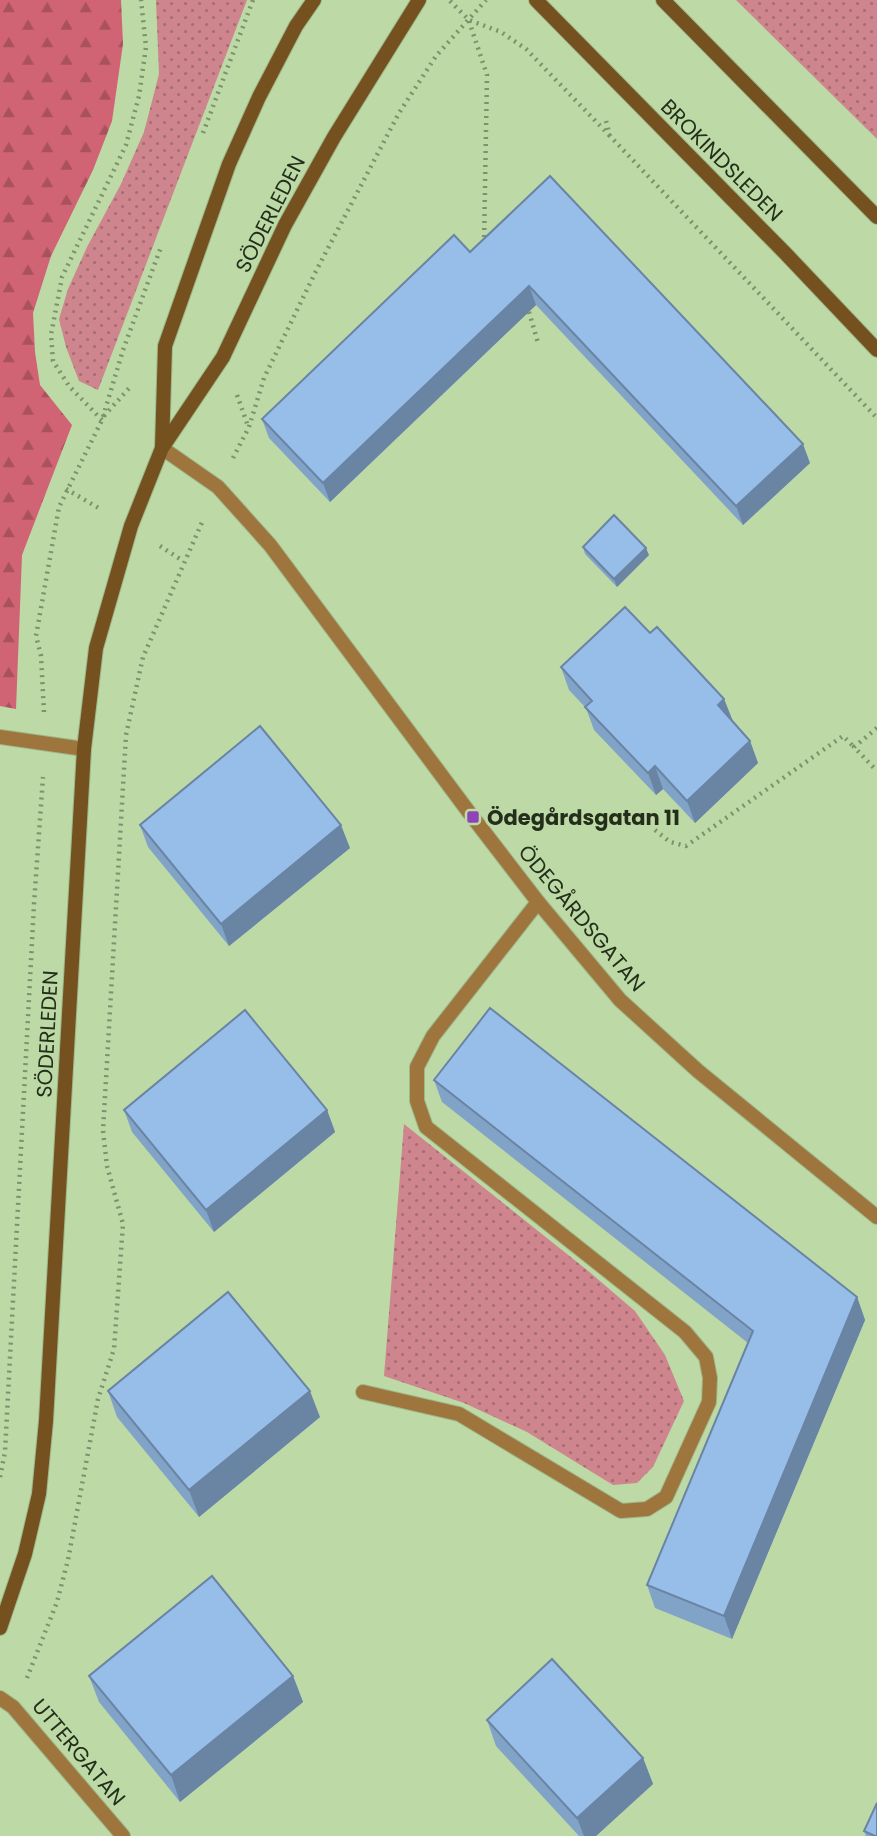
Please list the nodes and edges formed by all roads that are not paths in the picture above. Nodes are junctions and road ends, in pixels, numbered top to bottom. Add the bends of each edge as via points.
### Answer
1 (299, 0) edge
2 (314, 0) edge
3 (419, 0) edge
4 (536, 0) edge
5 (664, 1) edge
6 (296, 26) junction
7 (877, 217) edge
8 (877, 350) edge
9 (162, 448) junction
10 (0, 737) edge
11 (84, 750) junction
12 (538, 902) junction
13 (877, 1217) edge
14 (363, 1392) dead end
15 (0, 1628) edge
16 (0, 1698) edge
17 (123, 1836) edge

1 - 6 main road
2 - 6 main road, SÖDERLEDEN
3 - 9 main road, SÖDERLEDEN via 285,225 223,357
4 - 8 main road, BROKINDSLEDEN
5 - 7 main road
6 - 9 main road, SÖDERLEDEN via 229,164 165,346
9 - 11 main road, SÖDERLEDEN via 131,526 96,648
9 - 12 street, ÖDEGÅRDSGATAN via 218,487 270,545
10 - 11 street
11 - 15 main road, SÖDERLEDEN via 46,1421 39,1494
12 - 13 street, ÖDEGÅRDSGATAN via 620,1000 698,1071
12 - 14 street via 433,1036 416,1067 421,1114 426,1127 685,1332 706,1357 709,1402 666,1497 647,1509 621,1511 459,1415
16 - 17 street, UTTERGATAN via 13,1707

